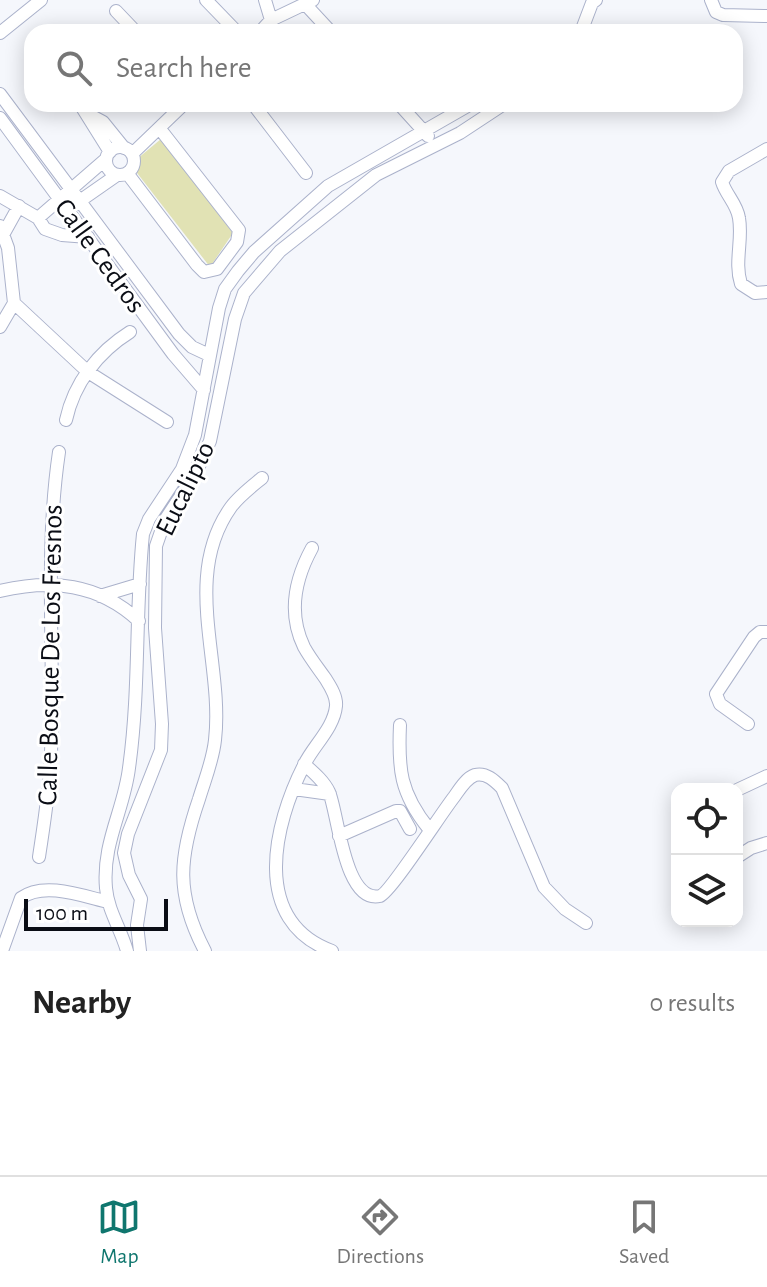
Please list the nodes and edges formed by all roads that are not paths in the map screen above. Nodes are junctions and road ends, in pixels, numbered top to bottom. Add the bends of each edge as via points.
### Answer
1 (41, 0) edge
2 (206, 0) edge
3 (265, 0) edge
4 (596, 0) edge
5 (711, 0) edge
6 (309, 2) edge
7 (24, 6) edge
8 (116, 11) dead end
9 (767, 16) edge
10 (586, 19) junction
11 (271, 20) junction
12 (128, 24) edge
13 (229, 24) edge
14 (267, 24) edge
15 (325, 24) edge
16 (579, 24) edge
17 (584, 24) edge
18 (0, 33) edge
19 (0, 94) edge
20 (85, 112) edge
21 (88, 112) edge
22 (176, 112) edge
23 (259, 112) edge
24 (407, 112) edge
25 (457, 112) edge
26 (492, 112) edge
27 (0, 118) edge
28 (160, 129) junction
29 (424, 130) junction
30 (434, 146) junction
31 (767, 149) edge
32 (128, 151) junction
33 (108, 156) junction
34 (306, 173) dead end
35 (122, 174) junction
36 (70, 188) junction
37 (0, 196) edge
38 (80, 200) junction
39 (64, 204) junction
40 (19, 206) junction
41 (299, 211) junction
42 (38, 218) junction
43 (309, 227) junction
44 (2, 230) edge
45 (88, 237) junction
46 (767, 292) edge
47 (14, 303) junction
48 (0, 327) edge
49 (130, 332) dead end
50 (184, 341) junction
51 (173, 354) junction
52 (209, 355) junction
53 (88, 372) junction
54 (204, 390) junction
55 (66, 420) dead end
56 (167, 422) dead end
57 (59, 452) dead end
58 (262, 478) dead end
59 (312, 548) dead end
60 (49, 583) junction
61 (140, 584) junction
62 (0, 591) edge
63 (100, 596) junction
64 (139, 621) junction
65 (767, 632) edge
66 (748, 724) dead end
67 (400, 725) dead end
68 (304, 764) junction
69 (767, 776) edge
70 (743, 787) edge
71 (294, 789) junction
72 (330, 794) junction
73 (410, 829) dead end
74 (429, 829) junction
75 (339, 836) junction
76 (767, 843) edge
77 (740, 855) edge
78 (39, 857) dead end
79 (129, 875) junction
80 (106, 876) junction
81 (108, 902) junction
82 (586, 923) dead end
83 (137, 925) junction
84 (121, 928) junction
85 (2, 951) edge
86 (130, 951) edge
87 (205, 951) edge
88 (332, 951) edge

1 - 7 street
2 - 13 street
3 - 11 street
4 - 10 street
5 - 9 street via 723,15
6 - 11 street
6 - 15 street
7 - 18 street
8 - 12 street
10 - 16 street
10 - 17 street
11 - 14 street
19 - 36 street, Calle Cedros
20 - 33 street
21 - 32 street
22 - 28 street
23 - 34 street
24 - 29 street
25 - 29 street, Eucalipto
26 - 30 street, Eucalipto
27 - 39 street, Calle Cedros
28 - 32 street
28 - 35 street via 238,227 240,236 217,269 201,270
29 - 30 street
29 - 41 street, Eucalipto via 328,186
30 - 43 street, Eucalipto via 376,175
31 - 46 street via 729,171 722,182 738,209 741,284 755,293
32 - 33 street via 113,149
32 - 35 street via 132,168
33 - 35 street via 109,169
33 - 36 street
35 - 38 street
36 - 38 street, Calle Cedros
36 - 39 street
37 - 40 street
38 - 39 street
38 - 50 street, Calle Cedros
39 - 42 street
39 - 45 street, Calle Cedros
40 - 42 street
40 - 44 street
41 - 43 street
41 - 52 street, Eucalipto via 230,282
42 - 45 street via 45,229
43 - 79 street, Eucalipto via 244,293 210,441 158,535 154,577 162,735 128,834 124,853
44 - 47 street
45 - 51 street, Calle Cedros
47 - 48 street
47 - 53 street
49 - 53 street via 111,344
50 - 51 street
50 - 52 street, Calle Cedros
51 - 54 street, Calle Cedros
52 - 54 street, Eucalipto
53 - 55 street via 74,391
53 - 56 street
54 - 61 street, Eucalipto via 182,469 143,534
57 - 60 street, Calle Bosque De Los Fresnos
58 - 87 street via 231,508 218,530 207,573 215,741 183,849 182,869 187,903
59 - 68 street via 297,584 297,623 336,706
60 - 62 street
60 - 63 street
60 - 78 street, Calle Bosque De Los Fresnos via 51,753
61 - 63 street
61 - 64 street, Eucalipto
63 - 64 street
64 - 80 street, Eucalipto via 129,772 109,836
65 - 66 street via 754,637 716,694 720,704
67 - 74 street via 402,785
68 - 71 street
68 - 72 street
69 - 70 street
71 - 72 street
71 - 88 street via 277,845 276,885 294,924
72 - 75 street
73 - 75 street via 396,811
74 - 75 street via 389,891 375,896 359,887
74 - 82 street via 469,779 482,775 495,781 544,887
76 - 77 street
79 - 80 street
79 - 83 street, Eucalipto via 141,899
80 - 81 street, Eucalipto
81 - 84 street, Eucalipto
81 - 85 street via 65,892 27,893
83 - 84 street
83 - 86 street, Eucalipto
84 - 86 street, Eucalipto

